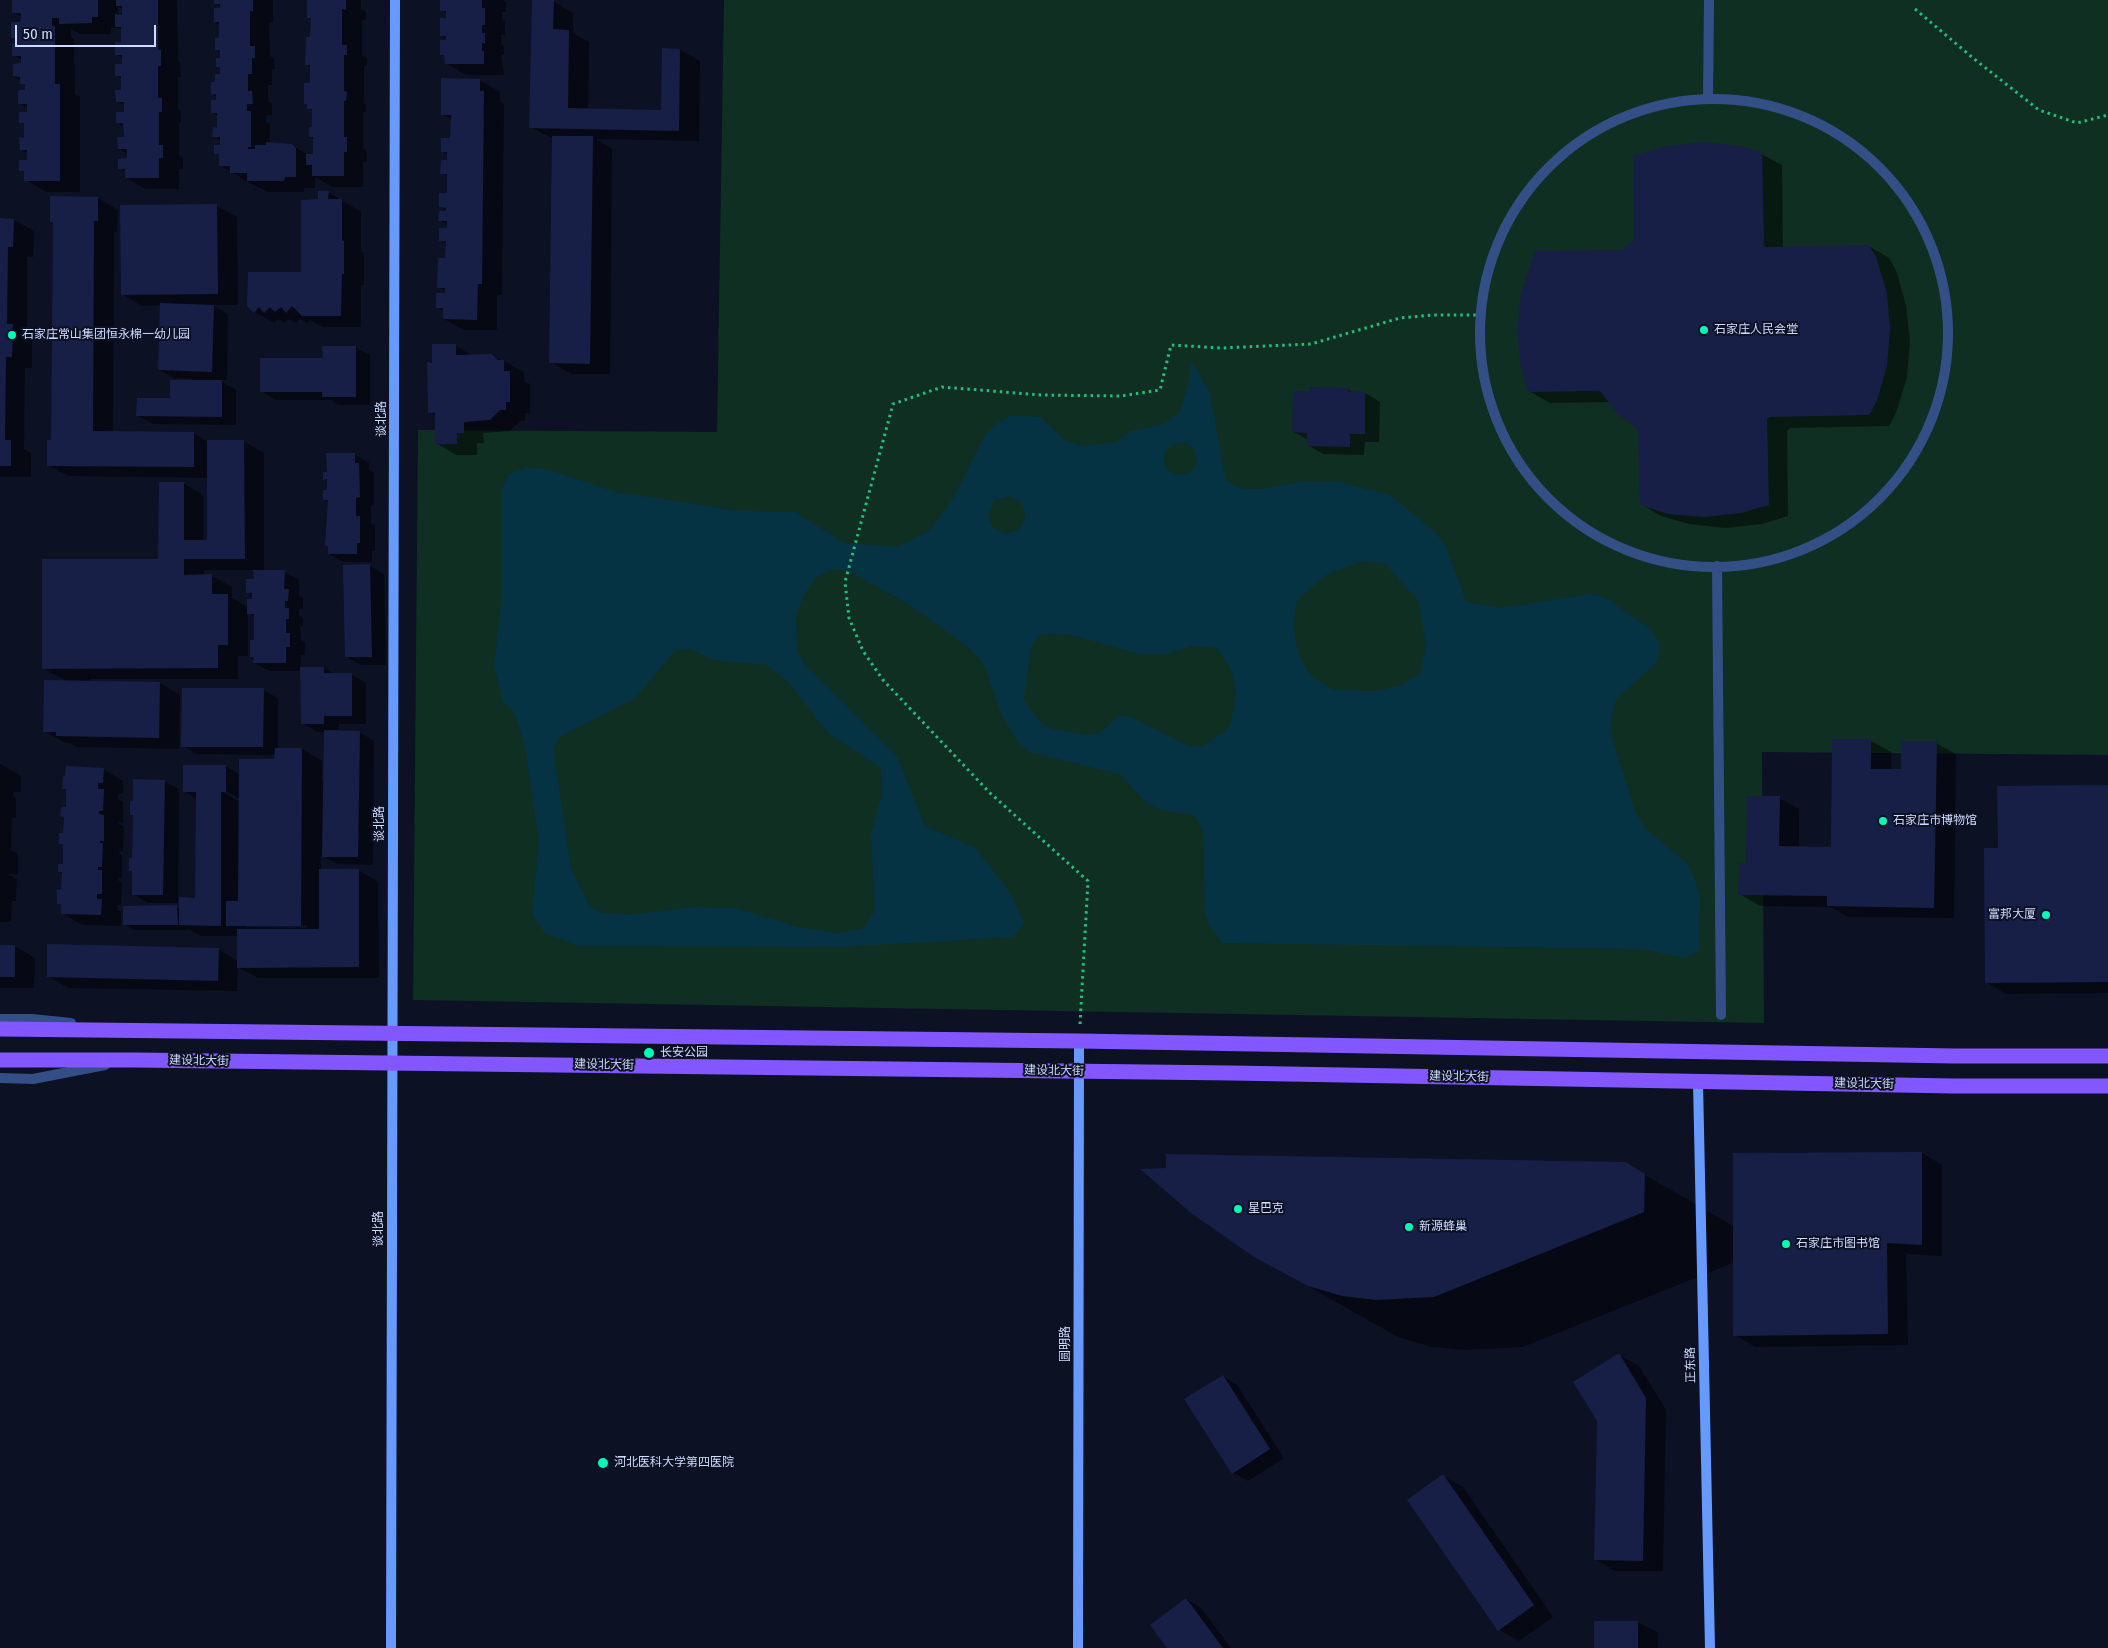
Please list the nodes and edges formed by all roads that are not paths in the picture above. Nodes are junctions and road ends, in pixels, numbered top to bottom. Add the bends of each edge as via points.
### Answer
1 (395, 0) edge
2 (1708, 0) edge
3 (1708, 99) junction
4 (1717, 566) junction
5 (1721, 1015) dead end
6 (0, 1020) edge
7 (0, 1029) edge
8 (134, 1030) junction
9 (392, 1033) junction
10 (1079, 1041) junction
11 (2108, 1056) edge
12 (0, 1060) edge
13 (134, 1060) junction
14 (392, 1063) junction
15 (1079, 1072) junction
16 (0, 1078) edge
17 (1698, 1082) junction
18 (2108, 1086) edge
19 (391, 1648) edge
20 (1078, 1648) edge
21 (1710, 1648) edge

1 - 9 street, 谈北路
2 - 3 street
3 - 4 street via 1668,100 1582,136 1517,201 1482,287 1482,379 1517,465 1582,531 1667,566
3 - 4 street via 1760,100 1845,136 1910,202 1946,287 1946,380 1910,465 1845,531 1759,566
4 - 5 street
6 - 8 street
7 - 8 main road
8 - 9 main road
9 - 10 main road
9 - 14 street, 谈北路
10 - 11 main road
10 - 15 street, 圆明路
12 - 13 main road, 建设北大街
13 - 14 main road, 建设北大街
13 - 16 street via 33,1079
14 - 15 main road, 建设北大街
14 - 19 street, 谈北路
15 - 17 main road, 建设北大街
15 - 20 street, 圆明路
17 - 18 main road, 建设北大街
17 - 21 street, 正东路

